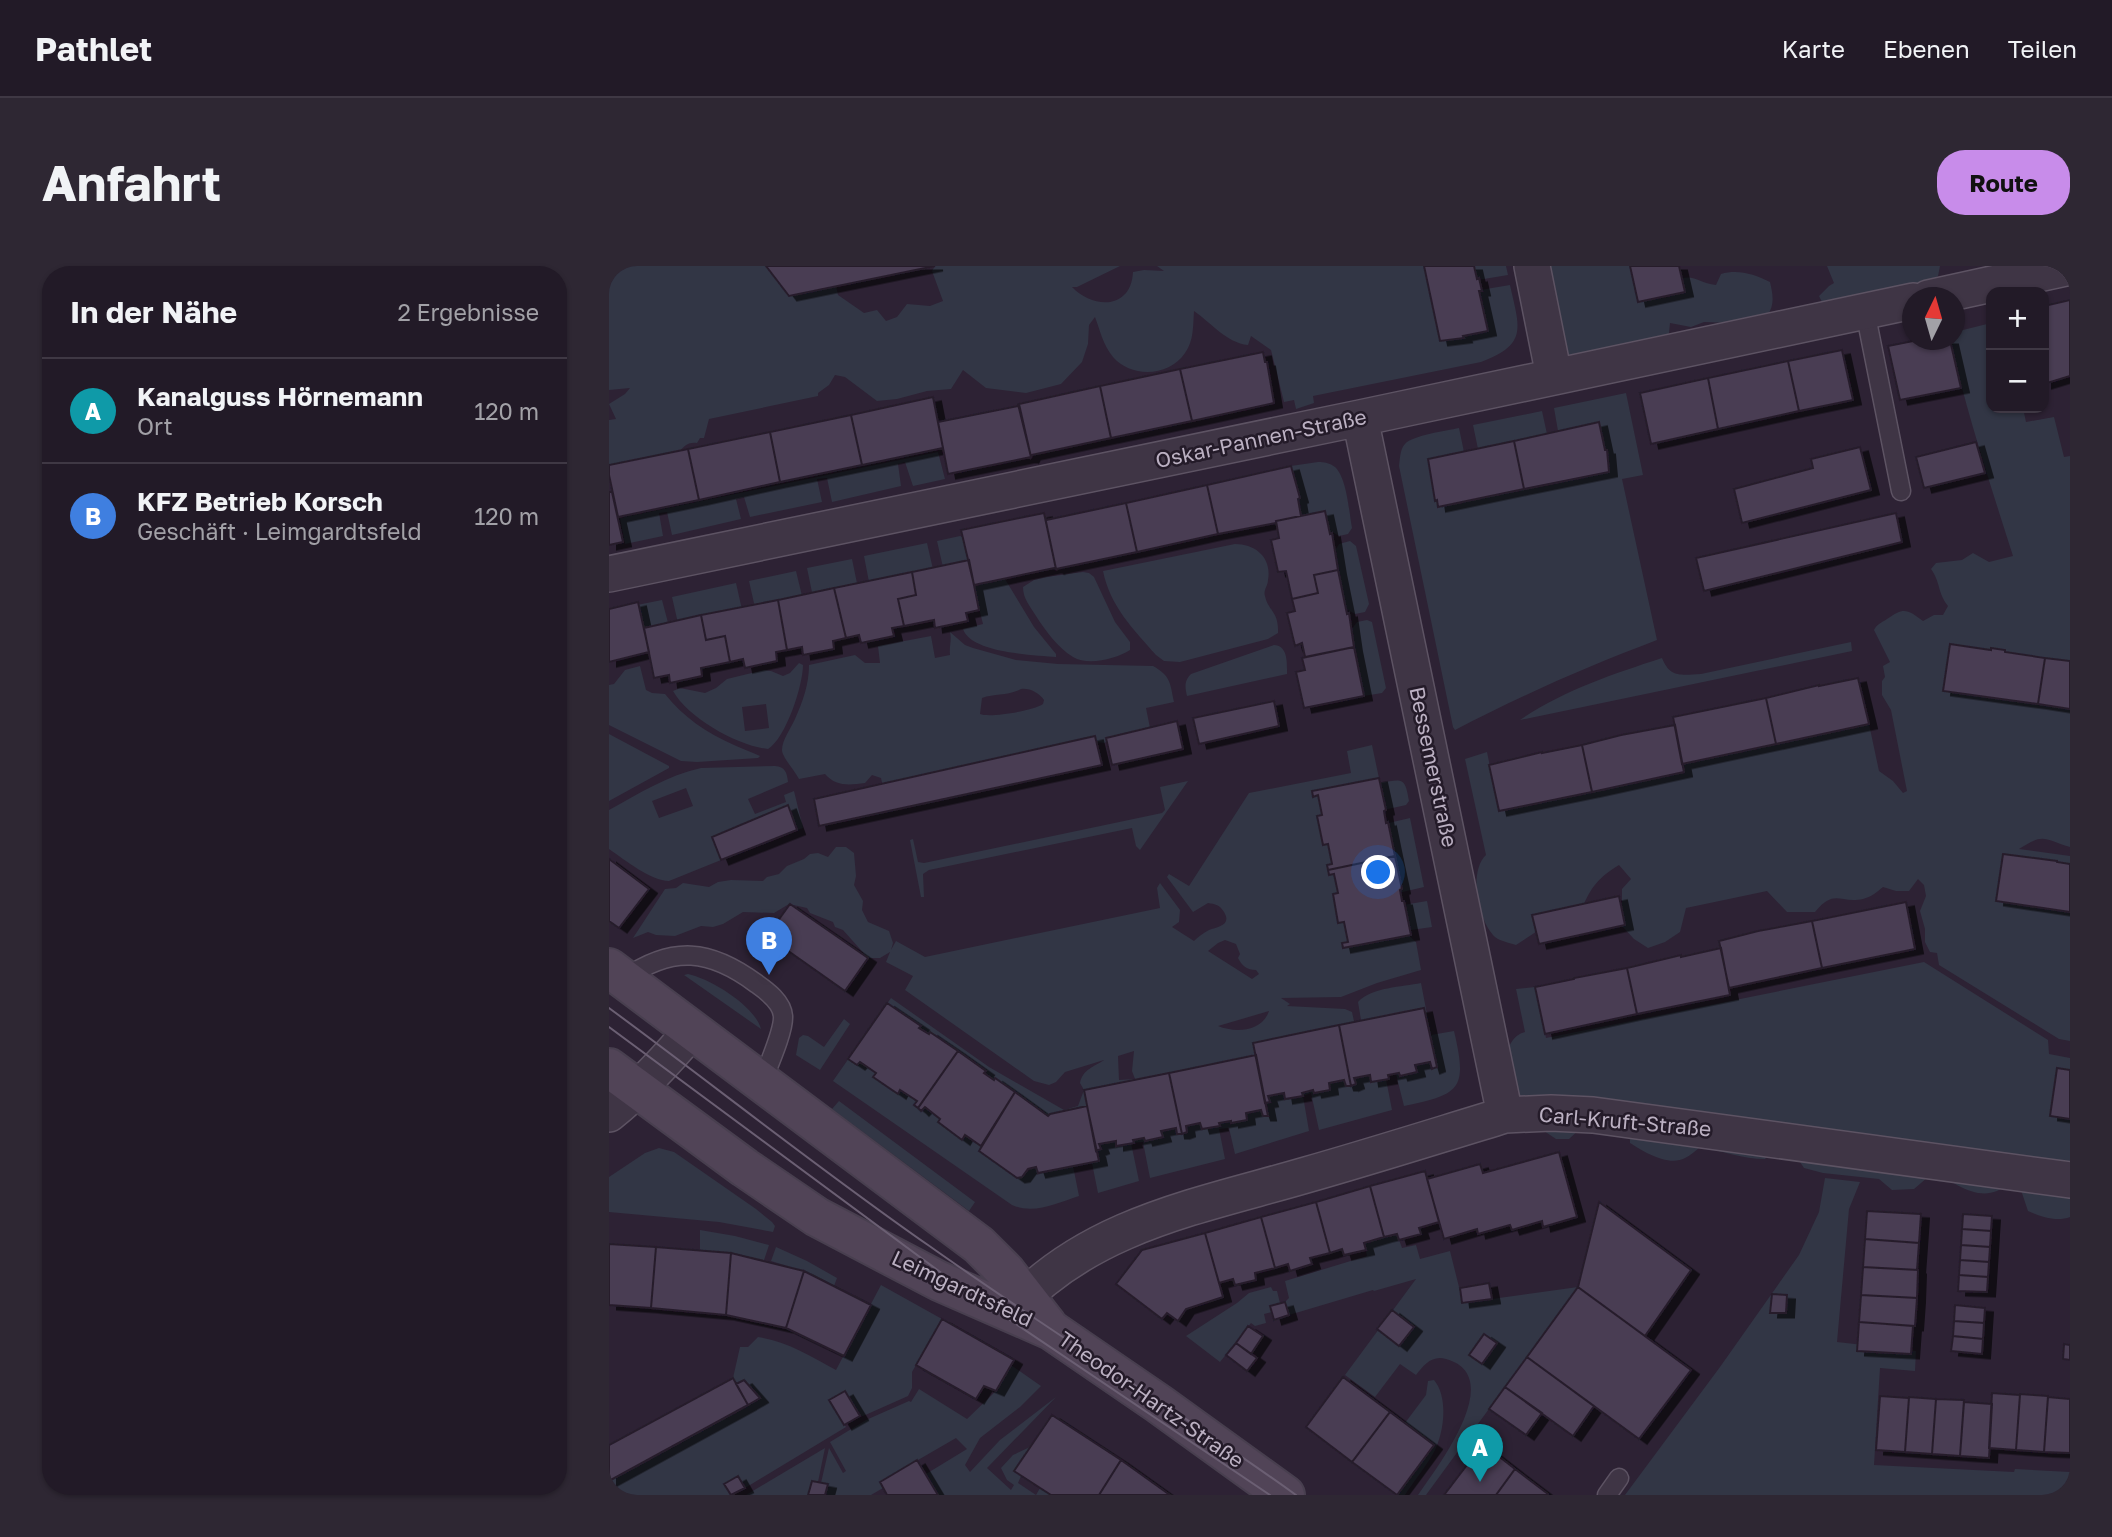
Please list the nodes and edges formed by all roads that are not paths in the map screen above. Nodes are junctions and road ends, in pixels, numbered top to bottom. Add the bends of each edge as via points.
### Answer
1 (1532, 266) edge
2 (2070, 267) edge
3 (1965, 290) edge
4 (1902, 303) edge
5 (1865, 311) junction
6 (1554, 376) junction
7 (1360, 418) junction
8 (1902, 491) dead end
9 (609, 574) edge
10 (616, 974) edge
11 (692, 1030) junction
12 (624, 1079) edge
13 (762, 1082) junction
14 (609, 1114) edge
15 (1506, 1115) junction
16 (2070, 1180) edge
17 (1017, 1304) junction
18 (1051, 1329) joint
19 (1619, 1478) dead end
20 (1285, 1495) edge
21 (1607, 1495) edge

1 - 6 street
2 - 3 street
4 - 5 street, Oskar-Pannen-Straße
5 - 6 street, Oskar-Pannen-Straße
5 - 8 lane
6 - 7 street, Oskar-Pannen-Straße
7 - 9 street, Oskar-Pannen-Straße
7 - 15 street, Bessemerstraße
10 - 11 main road, Leimgardtsfeld
10 - 13 lane via 687,956 718,960 757,984 780,1004 783,1018
11 - 12 street via 667,1060
11 - 13 main road, Leimgardtsfeld
12 - 14 street
12 - 17 main road, Leimgardtsfeld via 817,1217 939,1281
13 - 17 main road, Leimgardtsfeld via 979,1244 995,1259
15 - 16 street, Carl-Kruft-Straße via 1605,1116
15 - 17 street, Carl-Kruft-Straße via 1128,1229 1072,1258
17 - 18 main road, Leimgardtsfeld
18 - 20 main road, Theodor-Hartz-Straße
19 - 21 lane

